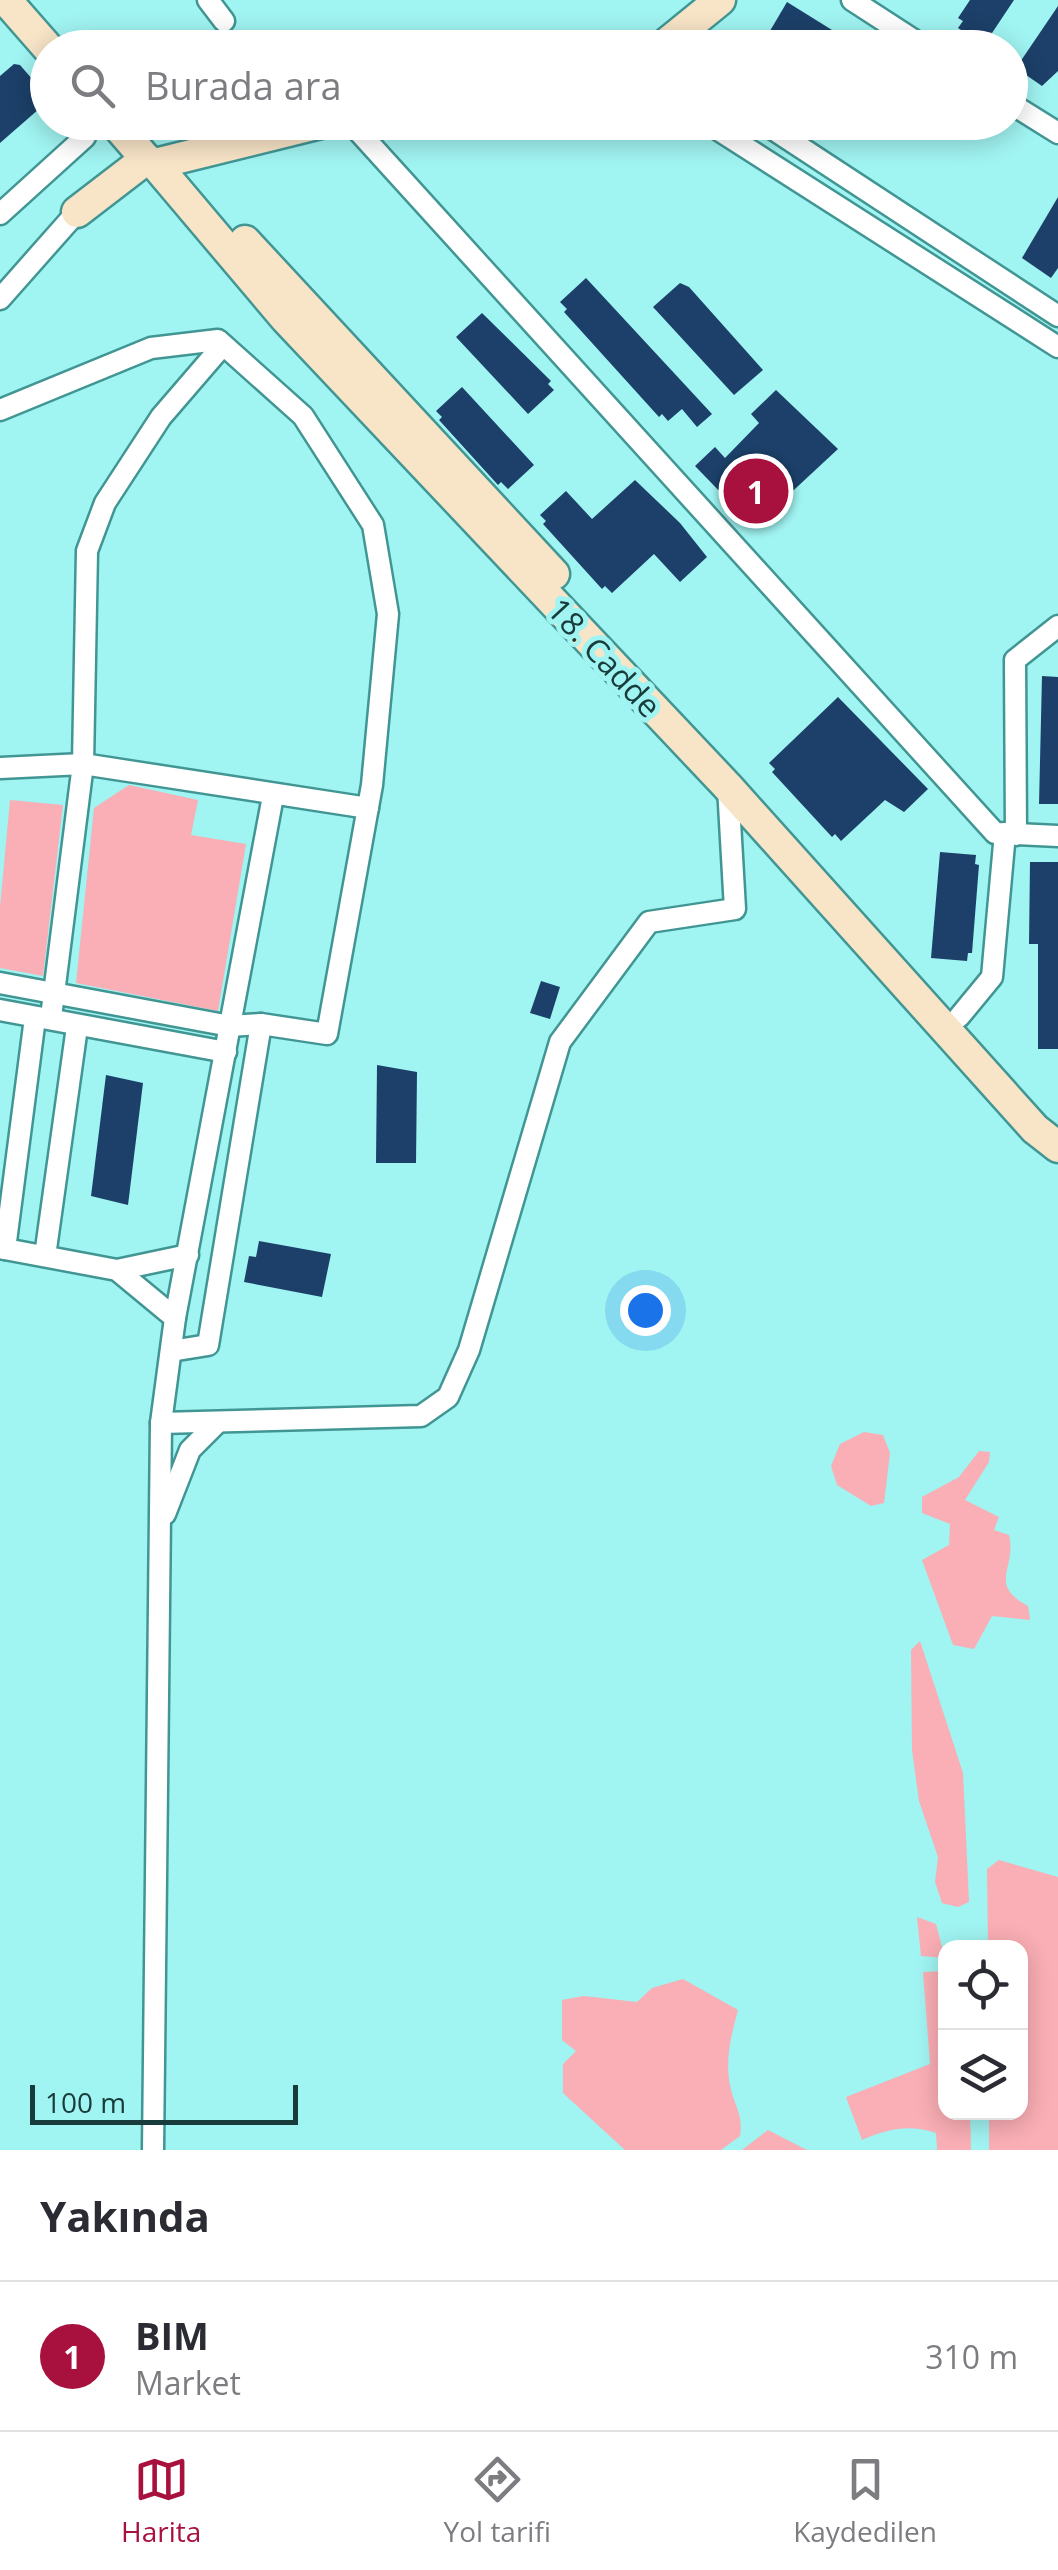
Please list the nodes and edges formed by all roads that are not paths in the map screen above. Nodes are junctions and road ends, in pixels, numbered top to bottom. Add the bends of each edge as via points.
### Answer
1 (208, 0) edge
2 (720, 0) edge
3 (852, 0) edge
4 (7, 12) edge
5 (224, 21) dead end
6 (686, 30) edge
7 (898, 30) edge
8 (30, 32) edge
9 (1028, 114) edge
10 (1058, 133) edge
11 (82, 140) edge
12 (135, 140) edge
13 (246, 140) edge
14 (366, 140) edge
15 (734, 140) edge
16 (789, 140) edge
17 (158, 160) junction
18 (77, 212) joint
19 (0, 213) edge
20 (0, 298) edge
21 (1058, 316) edge
22 (223, 345) junction
23 (1058, 346) edge
24 (0, 410) edge
25 (1058, 626) edge
26 (83, 764) junction
27 (0, 768) edge
28 (728, 787) junction
29 (274, 796) junction
30 (368, 808) junction
31 (1011, 834) junction
32 (1058, 836) edge
33 (0, 983) edge
34 (54, 990) junction
35 (0, 1010) edge
36 (43, 1018) junction
37 (958, 1018) junction
38 (262, 1024) junction
39 (230, 1026) junction
40 (78, 1028) junction
41 (226, 1052) junction
42 (214, 1106) junction
43 (248, 1109) junction
44 (1058, 1126) edge
45 (1058, 1147) edge
46 (2, 1249) edge
47 (188, 1255) junction
48 (45, 1256) junction
49 (117, 1270) junction
50 (175, 1318) junction
51 (171, 1351) junction
52 (217, 1422) junction
53 (161, 1423) junction
54 (160, 1530) junction
55 (153, 2150) edge

1 - 5 street
2 - 6 street
3 - 7 street
4 - 8 street
9 - 10 street
11 - 19 street
12 - 17 street, 18. Cadde
13 - 17 street
14 - 31 street via 995,833
15 - 23 street
16 - 21 street
17 - 18 street
17 - 28 street, 18. Cadde via 286,319
17 - 37 street, 18. Cadde via 500,514
18 - 20 street
22 - 24 street via 218,340 151,348
22 - 26 street via 161,417 105,503 87,551
22 - 30 street via 303,416 373,525 388,614
25 - 31 street via 1015,660
26 - 27 street
26 - 29 street
26 - 34 street
28 - 45 street, 18. Cadde
28 - 52 street via 735,909 649,922 560,1042 469,1350 448,1398 421,1416
29 - 30 street
29 - 39 street
30 - 38 street via 328,1034
31 - 32 street
31 - 37 street via 992,977
33 - 34 street
34 - 36 street
34 - 39 street
35 - 36 street
36 - 40 street
36 - 46 street
37 - 44 street, 18. Cadde
38 - 39 street
38 - 43 street
39 - 41 street
40 - 41 street
40 - 48 street
41 - 42 street
42 - 43 street
42 - 47 street
43 - 51 street via 208,1345
46 - 48 street
47 - 49 street
47 - 50 street
48 - 49 street
49 - 50 street
50 - 51 street
51 - 53 street
52 - 53 street
52 - 54 street via 190,1450
53 - 54 street
54 - 55 street

